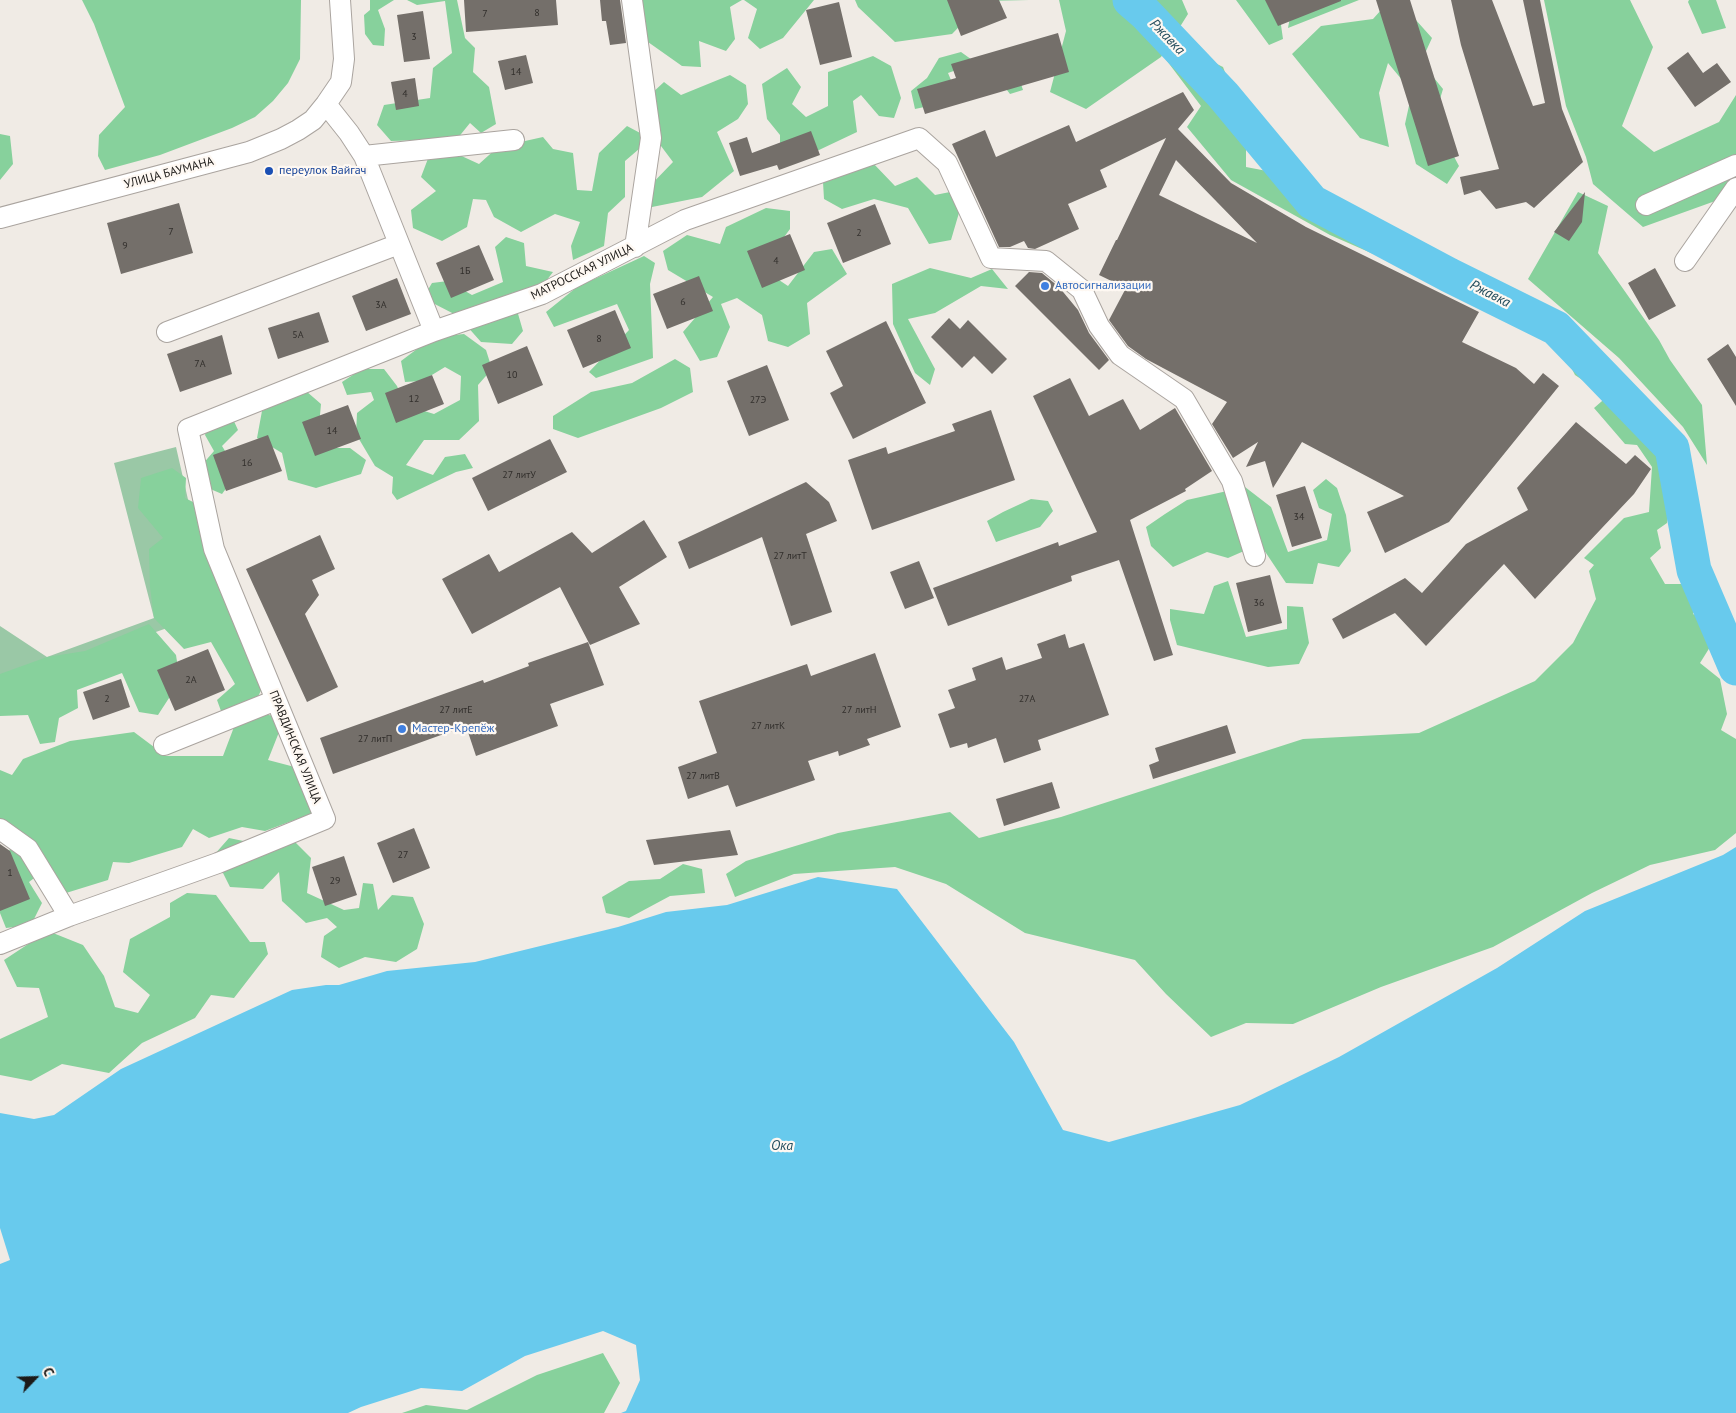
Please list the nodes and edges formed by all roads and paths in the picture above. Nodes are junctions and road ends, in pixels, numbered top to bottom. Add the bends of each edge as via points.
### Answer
1 (340, 0) edge
2 (632, 0) edge
3 (326, 104) junction
4 (514, 140) dead end
5 (364, 156) junction
6 (1736, 164) edge
7 (1734, 191) edge
8 (1646, 205) dead end
9 (0, 218) edge
10 (399, 244) junction
11 (635, 247) junction
12 (1685, 261) dead end
13 (434, 331) junction
14 (167, 332) dead end
15 (188, 429) joint
16 (1255, 556) dead end
17 (276, 700) junction
18 (164, 745) dead end
19 (0, 829) edge
20 (69, 916) junction
21 (0, 944) edge

1 - 3 street via 344,59 341,82
2 - 11 street via 651,138
3 - 5 street
3 - 9 street, УЛИЦА БАУМАНА via 313,120 263,147
4 - 5 street
5 - 10 street
6 - 8 street
7 - 12 street
10 - 13 street
10 - 14 street
11 - 13 street, МАТРОССКАЯ УЛИЦА via 542,294
11 - 16 street, МАТРОССКАЯ УЛИЦА via 686,220 919,138 948,163 992,258 1046,261 1082,290 1098,326 1120,356 1184,399 1232,480
13 - 15 street, МАТРОССКАЯ УЛИЦА
15 - 17 street, ПРАВДИНСКАЯ УЛИЦА via 214,549
17 - 18 street
17 - 20 street, ПРАВДИНСКАЯ УЛИЦА via 324,819 218,863
19 - 20 street via 28,849
20 - 21 street, ПРАВДИНСКАЯ УЛИЦА

